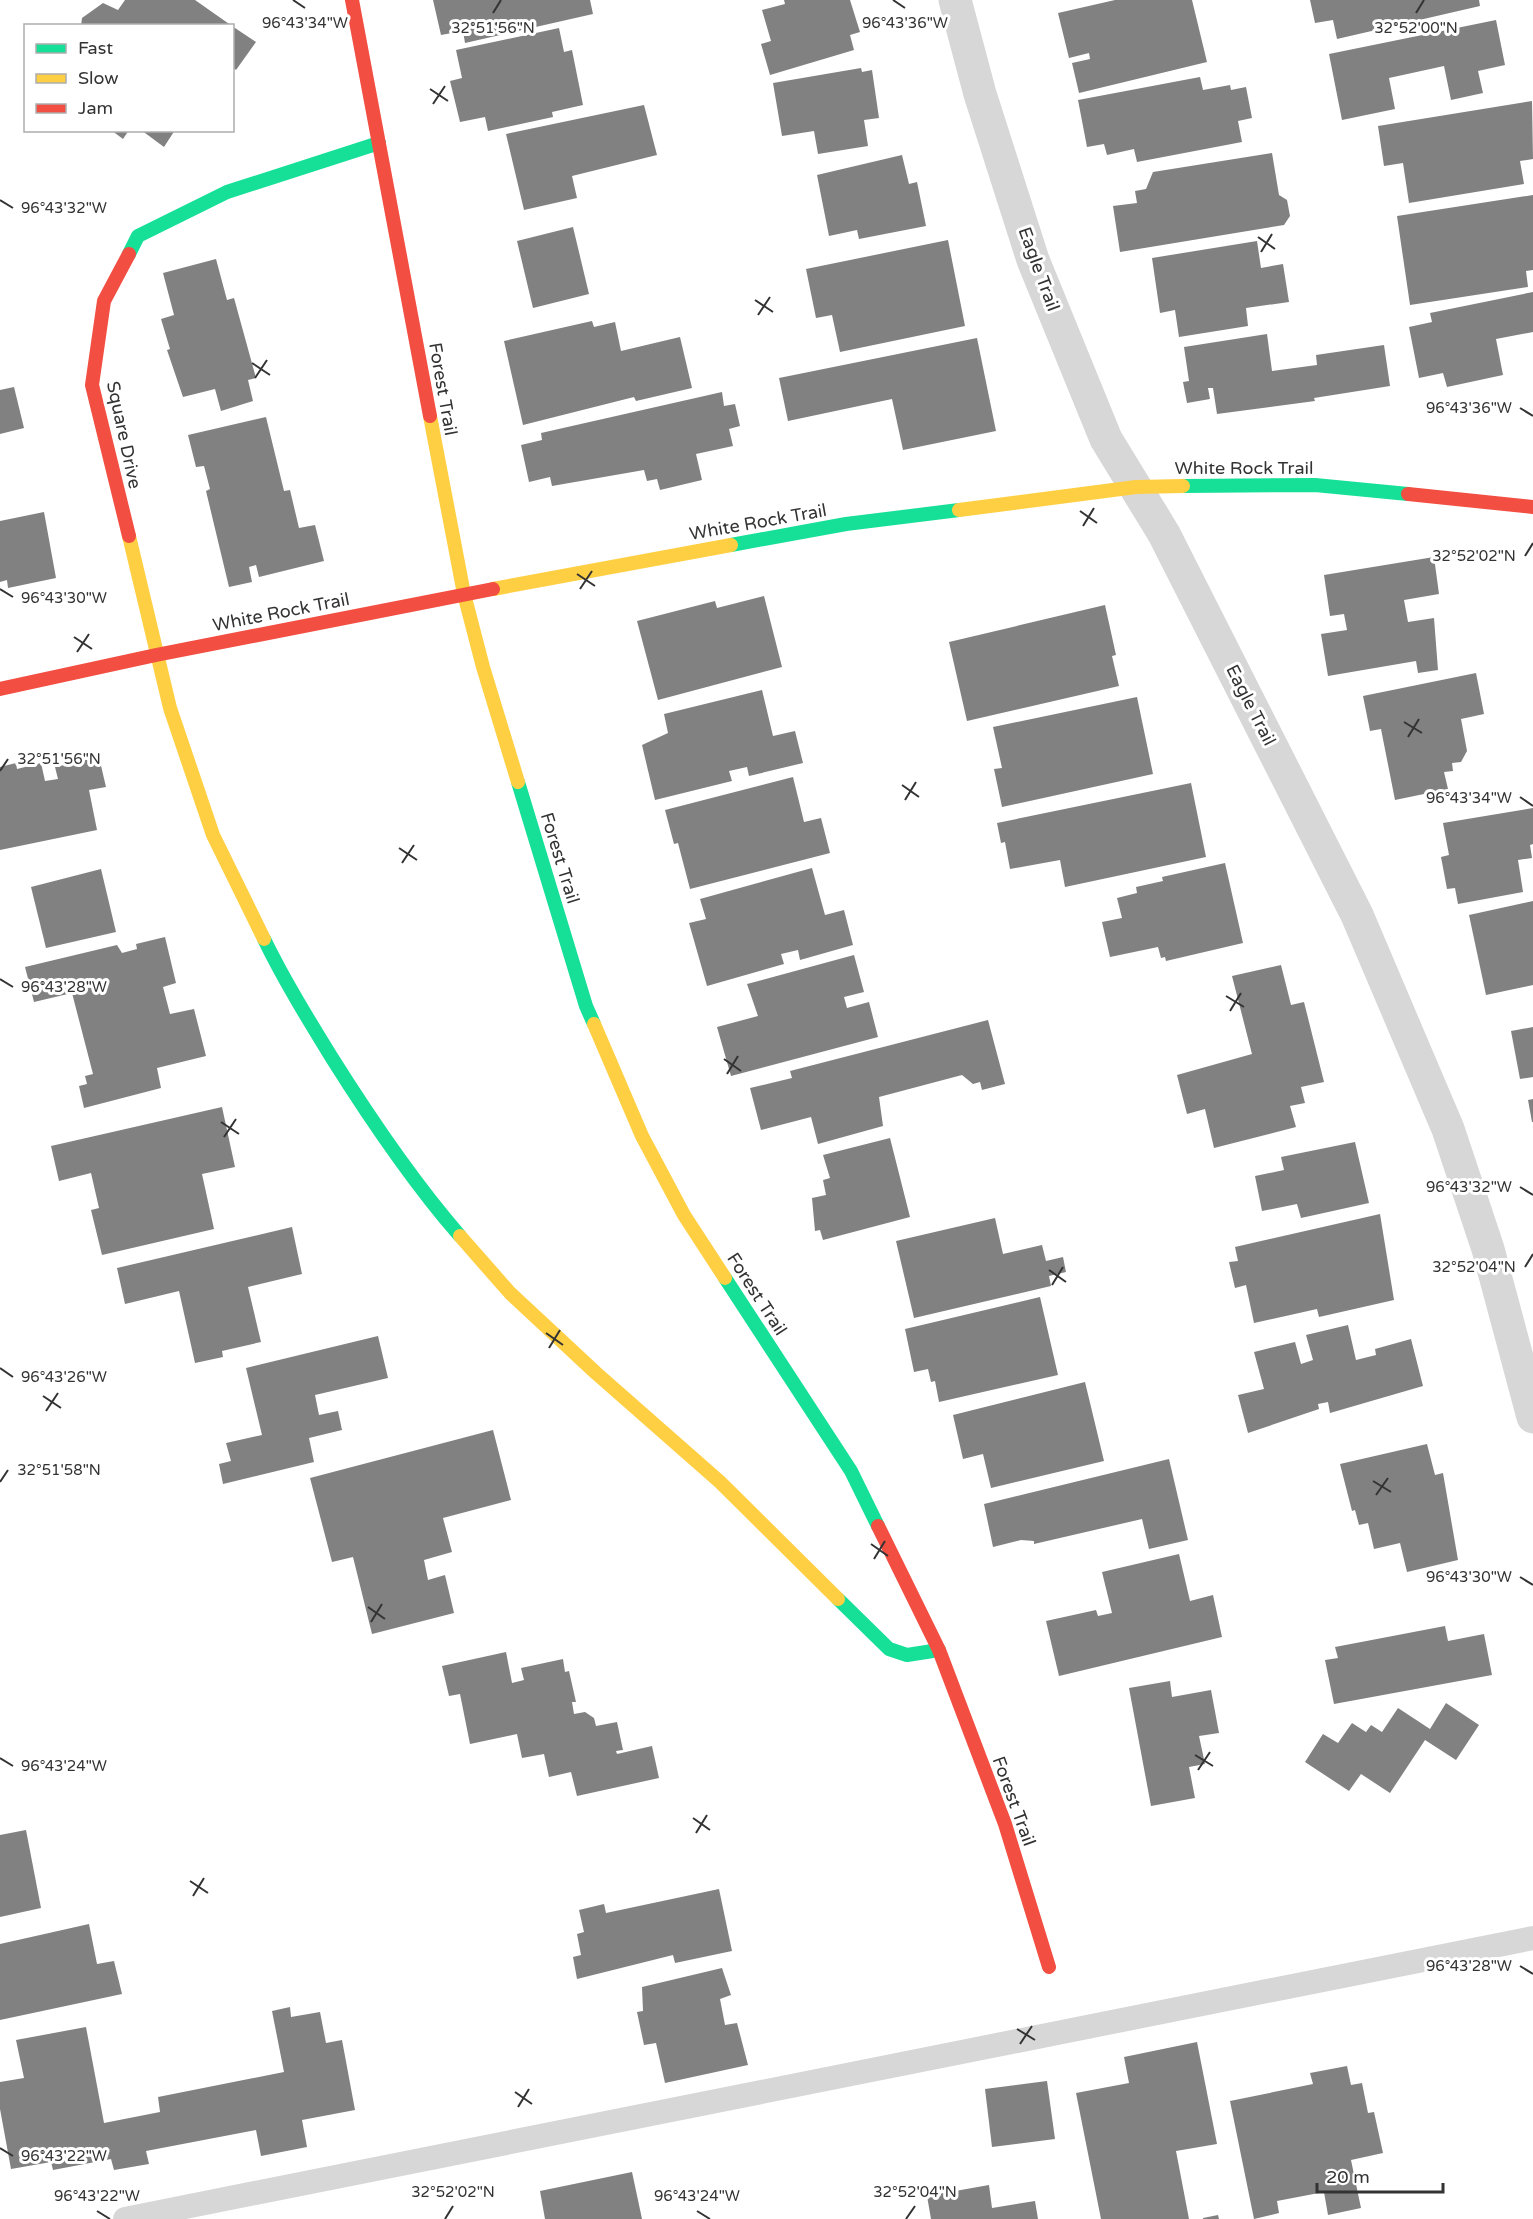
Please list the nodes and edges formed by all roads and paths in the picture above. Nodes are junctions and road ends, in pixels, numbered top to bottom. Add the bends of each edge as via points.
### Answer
1 (352, 0) edge
2 (955, 0) edge
3 (380, 143) junction
4 (1136, 487) junction
5 (1533, 507) edge
6 (464, 594) junction
7 (156, 655) junction
8 (0, 689) edge
9 (1533, 1417) edge
10 (939, 1650) junction
11 (1533, 1938) edge
12 (1049, 1967) dead end
13 (125, 2219) edge

1 - 3 street, Forest Trail
2 - 4 street, Eagle Trail via 980,94 1033,260 1106,439
3 - 6 street, Forest Trail
3 - 7 street, Square Drive via 227,192 138,236 104,302 92,385
4 - 5 street, White Rock Trail via 1315,485
4 - 6 street, White Rock Trail via 846,524
4 - 9 street, Eagle Trail via 1164,534 1357,915 1448,1129 1488,1249
6 - 7 street, White Rock Trail
6 - 10 street, Forest Trail via 586,1006 642,1136 684,1215 851,1471
7 - 8 street, White Rock Trail
7 - 10 street via 213,836 286,984 367,1114 437,1209 510,1293 720,1482 889,1649 912,1656
10 - 12 street, Forest Trail via 1005,1824
11 - 13 lane

